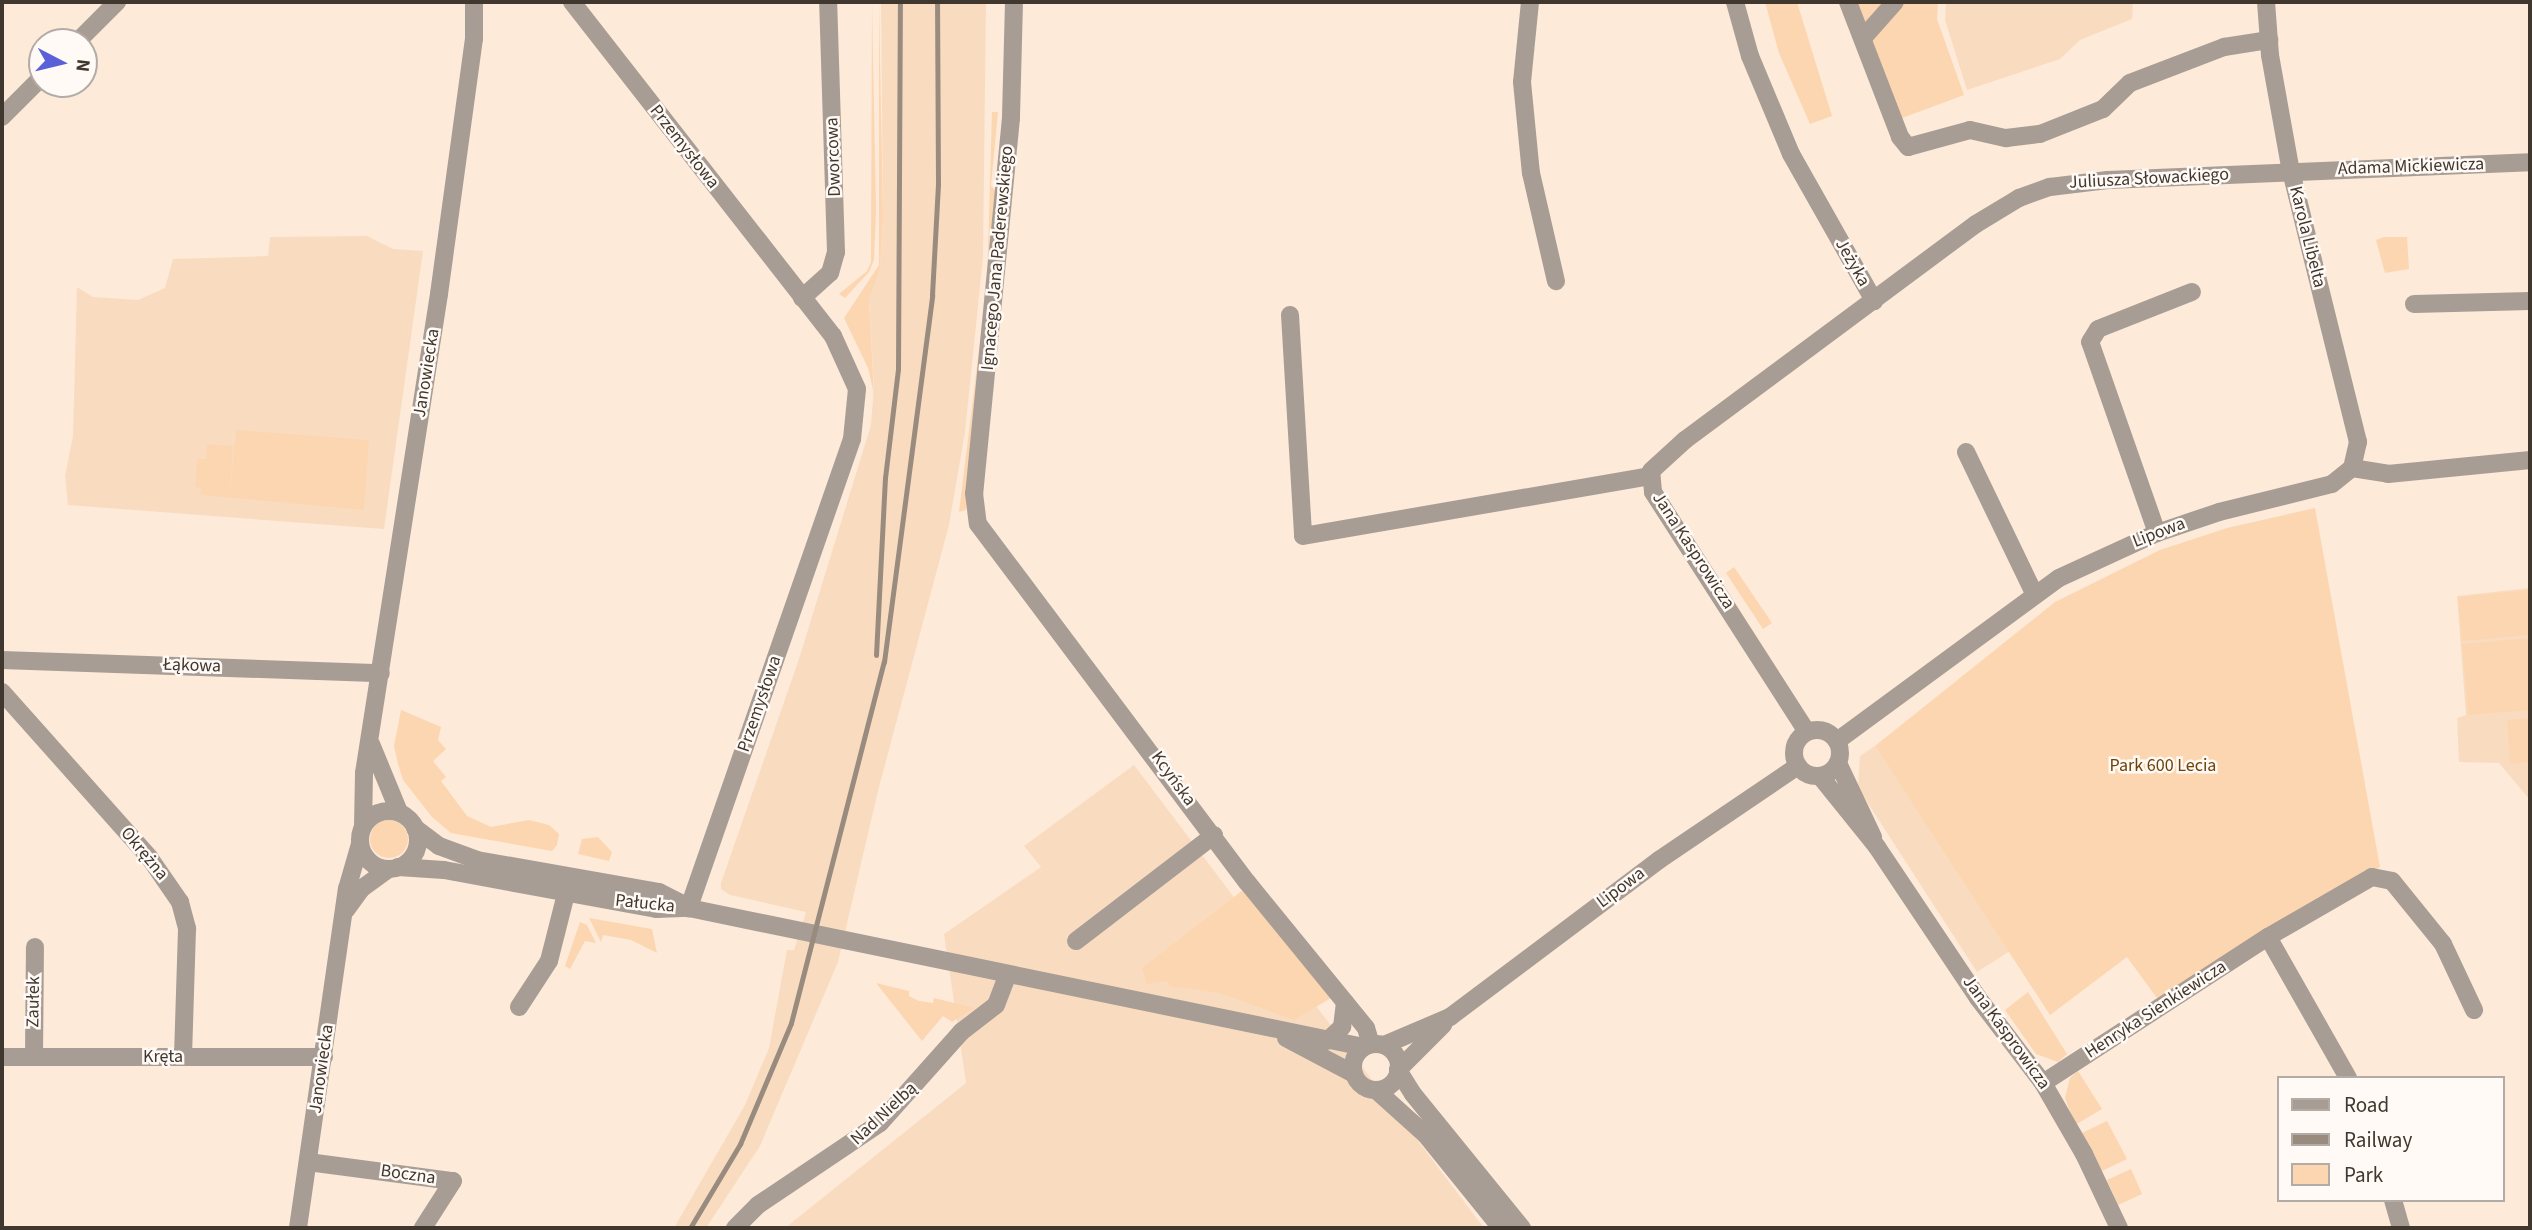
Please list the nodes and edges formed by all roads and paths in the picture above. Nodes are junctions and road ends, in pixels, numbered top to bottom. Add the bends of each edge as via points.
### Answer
1 (117, 2) edge
2 (474, 2) edge
3 (483, 2) edge
4 (572, 2) edge
5 (828, 2) edge
6 (1014, 2) edge
7 (1530, 2) edge
8 (1735, 2) edge
9 (1848, 2) edge
10 (1895, 2) edge
11 (2266, 2) edge
12 (91, 28) edge
13 (1863, 38) junction
14 (474, 39) junction
15 (2269, 40) junction
16 (28, 91) edge
17 (2, 117) edge
18 (2530, 162) edge
19 (2291, 172) junction
20 (1556, 281) dead end
21 (2192, 292) dead end
22 (802, 298) junction
23 (1874, 300) junction
24 (2530, 301) edge
25 (2414, 304) dead end
26 (1290, 314) dead end
27 (1966, 452) dead end
28 (2530, 460) edge
29 (2352, 468) junction
30 (1650, 476) junction
31 (976, 513) joint
32 (2157, 533) junction
33 (2034, 593) junction
34 (2, 660) edge
35 (381, 673) junction
36 (2, 692) edge
37 (1807, 732) junction
38 (1838, 741) junction
39 (371, 744) junction
40 (1838, 763) junction
41 (1798, 766) junction
42 (1820, 776) junction
43 (398, 812) junction
44 (363, 826) junction
45 (415, 828) junction
46 (1214, 835) junction
47 (360, 844) junction
48 (1877, 847) junction
49 (394, 868) junction
50 (566, 894) junction
51 (689, 908) junction
52 (346, 910) junction
53 (2268, 937) junction
54 (1076, 941) dead end
55 (35, 947) dead end
56 (1007, 976) junction
57 (1346, 1003) junction
58 (519, 1007) dead end
59 (2474, 1010) dead end
60 (1450, 1017) junction
61 (1274, 1031) junction
62 (1327, 1041) junction
63 (1373, 1046) junction
64 (34, 1057) junction
65 (183, 1057) junction
66 (324, 1057) junction
67 (2, 1058) edge
68 (1398, 1070) junction
69 (1354, 1073) junction
70 (2347, 1076) edge
71 (2043, 1083) junction
72 (1376, 1090) junction
73 (308, 1162) junction
74 (2394, 1202) edge
75 (298, 1228) edge
76 (423, 1228) edge
77 (735, 1228) edge
78 (1501, 1228) edge
79 (1522, 1228) edge
80 (2119, 1228) edge
81 (2401, 1228) edge

1 - 12 street
2 - 14 street, Janowiecka
3 - 14 street
4 - 22 street, Przemysłowa
5 - 22 street, Dworcowa via 836,252 830,273
6 - 31 street, Ignacego Jana Paderewskiego via 1011,118
7 - 20 street via 1522,82 1531,173
8 - 23 street, Jeżyka via 1776,121
9 - 13 street
10 - 13 street
11 - 15 street, Karola Libelta
13 - 15 street via 1900,137 1908,147 1970,130 2006,138 2040,134 2103,109 2130,83 2224,47
14 - 35 street, Janowiecka
15 - 19 street, Karola Libelta
16 - 17 street
18 - 19 street, Adama Mickiewicza
19 - 23 street, Juliusza Słowackiego via 2050,187 1994,212
19 - 29 street, Karola Libelta via 2355,428 2358,447
21 - 32 street via 2098,329 2090,342
22 - 51 street, Przemysłowa via 849,365 857,389 855,426
23 - 30 street, Jeżyka via 1685,440 1654,466
24 - 25 street
26 - 30 street via 1303,536
27 - 33 street
28 - 29 street via 2388,474
29 - 32 street, Lipowa via 2332,484 2219,512
30 - 37 street, Jana Kasprowicza via 1653,492 1765,660
31 - 46 street, Kcyńska via 983,534
32 - 33 street, Lipowa
33 - 38 street, Lipowa
34 - 35 street, Łąkowa
35 - 39 street, Janowiecka
36 - 65 street, Okrężna via 149,857 180,902 187,929
37 - 38 street via 1826,731
37 - 41 street via 1796,744
38 - 40 street
39 - 43 street, Janowiecka
39 - 44 street, Janowiecka via 364,773
40 - 42 street
40 - 48 street, Jana Kasprowicza
41 - 42 street
41 - 60 street, Lipowa via 1659,860
42 - 48 street, Jana Kasprowicza
43 - 44 street via 375,814
43 - 45 street
44 - 47 street
45 - 49 street via 415,851
45 - 51 street, Pałucka via 448,850 477,860 659,892
46 - 54 street
46 - 57 street, Kcyńska
47 - 49 street via 372,864
47 - 52 street, Janowiecka
48 - 71 street, Jana Kasprowicza via 1978,998
49 - 50 street, Pałucka via 444,870
49 - 52 street via 361,889
50 - 51 street, Pałucka via 656,909
50 - 58 street via 548,961
51 - 56 street
52 - 66 street, Janowiecka
53 - 59 street, Henryka Sienkiewicza via 2372,877 2392,881 2443,944
53 - 70 street
53 - 71 street, Henryka Sienkiewicza
55 - 64 street, Zaułek
56 - 61 street
56 - 77 street, Nad Nielbą via 996,1005 961,1032 896,1108 848,1147 758,1205
57 - 62 street via 1342,1027
57 - 63 street, Kcyńska via 1366,1028
60 - 63 street, Lipowa
60 - 68 street, Lipowa
61 - 62 street
61 - 69 street
62 - 63 street
63 - 68 street via 1397,1058
63 - 69 street via 1356,1056
64 - 65 street, Kręta
64 - 67 street, Kręta
65 - 66 street, Kręta
66 - 73 street, Janowiecka
68 - 72 street via 1393,1082
68 - 79 street
69 - 72 street via 1360,1083
71 - 80 street, Jana Kasprowicza
72 - 78 street via 1426,1135
73 - 75 street, Janowiecka
73 - 76 street, Boczna via 453,1181
74 - 81 street

